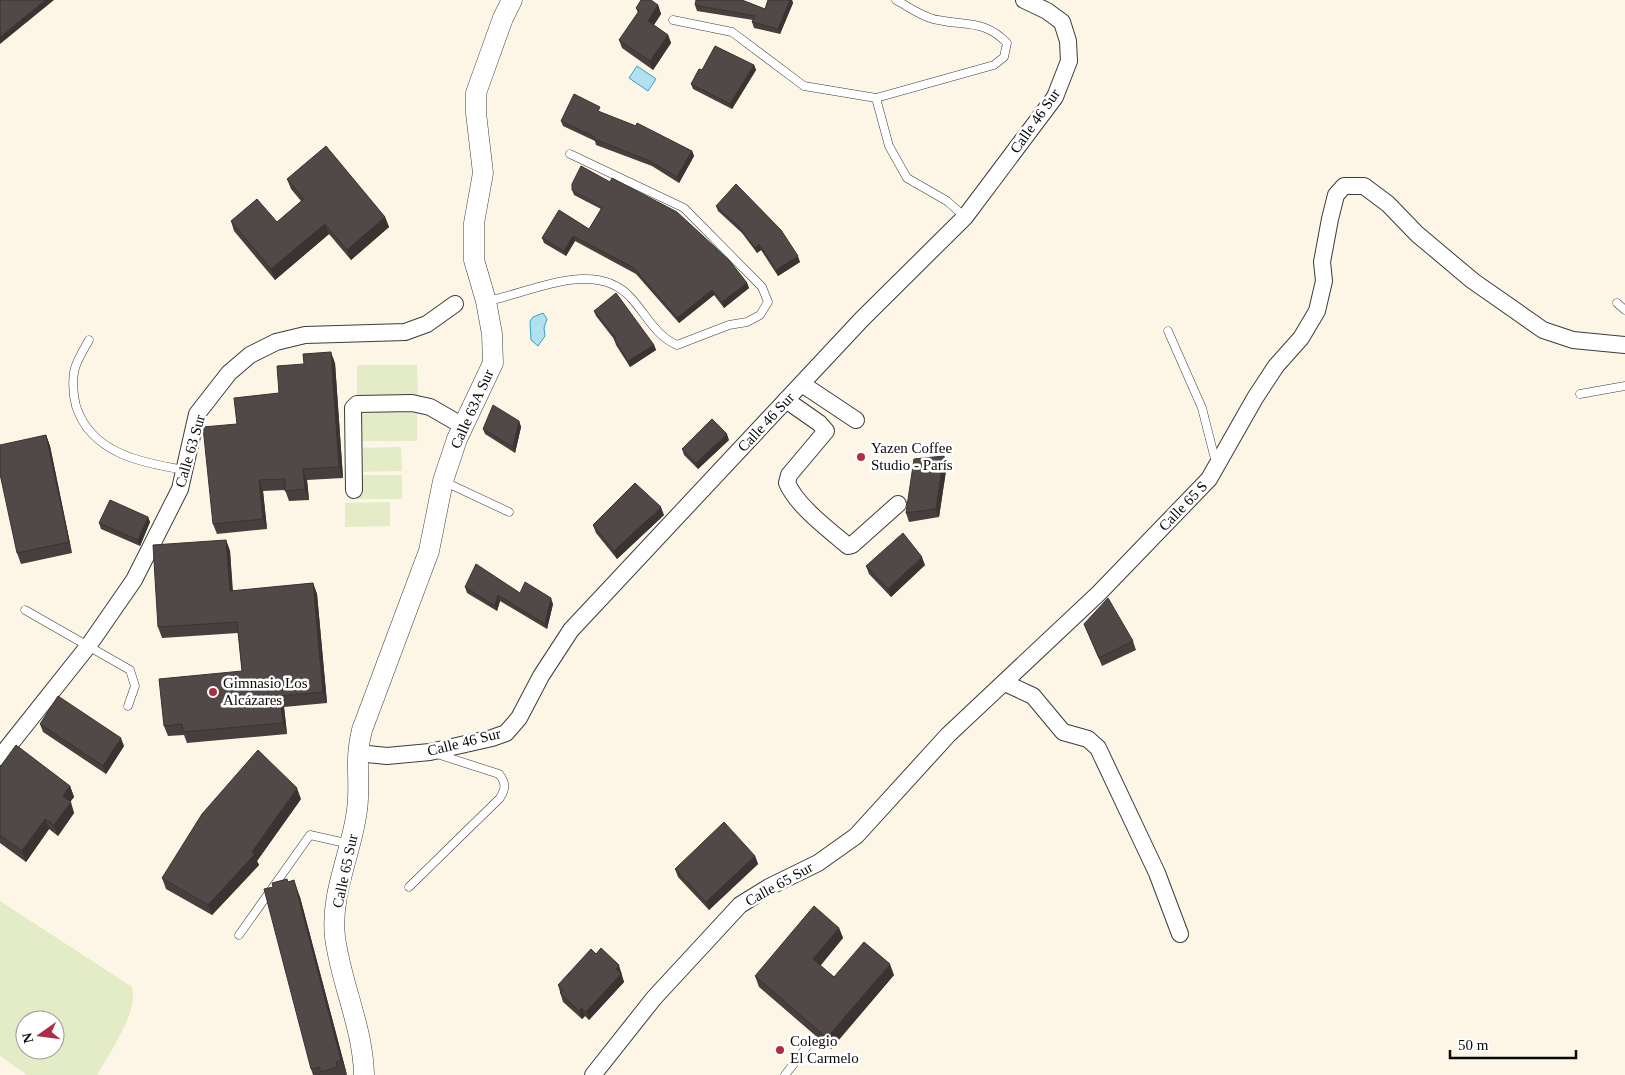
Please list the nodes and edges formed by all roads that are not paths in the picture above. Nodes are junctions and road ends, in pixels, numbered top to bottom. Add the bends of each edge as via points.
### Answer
1 (512, 0) edge
2 (896, 0) edge
3 (1024, 0) edge
4 (673, 20) dead end
5 (876, 98) junction
6 (570, 154) dead end
7 (965, 217) junction
8 (486, 301) junction
9 (1617, 303) dead end
10 (455, 304) dead end
11 (1625, 310) edge
12 (1168, 331) dead end
13 (89, 340) dead end
14 (1625, 345) edge
15 (802, 384) junction
16 (1625, 386) edge
17 (1580, 394) dead end
18 (786, 400) junction
19 (856, 420) dead end
20 (463, 426) junction
21 (1217, 468) junction
22 (185, 470) junction
23 (443, 481) junction
24 (354, 490) dead end
25 (898, 504) dead end
26 (509, 512) dead end
27 (26, 610) dead end
28 (88, 645) junction
29 (1005, 683) junction
30 (128, 706) dead end
31 (978, 707) joint
32 (430, 752) junction
33 (357, 753) junction
34 (0, 757) edge
35 (351, 844) junction
36 (409, 887) dead end
37 (239, 934) dead end
38 (1180, 934) dead end
39 (809, 1044) dead end
40 (364, 1075) edge
41 (593, 1075) edge
42 (785, 1075) edge

1 - 8 street, Calle 63A Sur via 476,93 483,173 474,223 474,260
2 - 5 lane via 936,20 996,31 1007,43 1004,57 994,65
3 - 7 street, Calle 46 Sur via 1062,22 1068,41 1069,61 1055,97
4 - 5 lane via 732,32 804,86
5 - 7 lane via 889,146 907,178 947,201
6 - 8 lane via 684,208 762,286 768,302 760,315 747,322 729,325 677,345 664,339 617,285 598,280 554,282 532,291
7 - 15 street, Calle 46 Sur
8 - 20 street, Calle 63A Sur via 493,363
9 - 11 lane
10 - 22 street, Calle 63 Sur via 427,324 405,332 305,335 276,342 250,355 229,372 197,414
12 - 21 lane via 1202,408
13 - 22 lane via 75,368 73,396 81,419 100,442 122,455 148,464
14 - 21 street, Calle 65 S via 1582,342 1543,330 1473,282 1364,186 1344,186 1336,195 1322,262 1324,281 1317,311 1301,338 1276,366 1255,398
15 - 18 street, Calle 46 Sur
15 - 19 street
16 - 17 lane
18 - 25 street via 826,430 789,475 787,483 792,494 830,530 848,546 852,545
18 - 32 street, Calle 46 Sur via 570,630 513,727 492,738
20 - 23 street, Calle 63A Sur
20 - 24 street via 430,407 412,403 357,404 353,408
21 - 29 street, Calle 65 S via 1099,593
22 - 28 street, Calle 63 Sur via 180,489 134,580
23 - 26 lane
23 - 33 street, Calle 63A Sur via 429,551 380,680
27 - 28 lane
28 - 30 lane via 130,670 135,686
28 - 34 street, Calle 63 Sur
29 - 31 street, Calle 65 S
29 - 38 street via 1033,696 1063,732 1088,739 1098,748 1158,873
31 - 41 street, Calle 65 Sur via 948,735 856,836 818,863 769,887 740,906 654,998
32 - 33 street, Calle 46 Sur via 387,756
32 - 36 lane via 499,774 505,782 505,790
33 - 35 street, Calle 65 Sur via 358,808
35 - 37 lane via 310,835
35 - 40 street, Calle 65 Sur via 336,896 334,935 360,1038
39 - 42 lane

